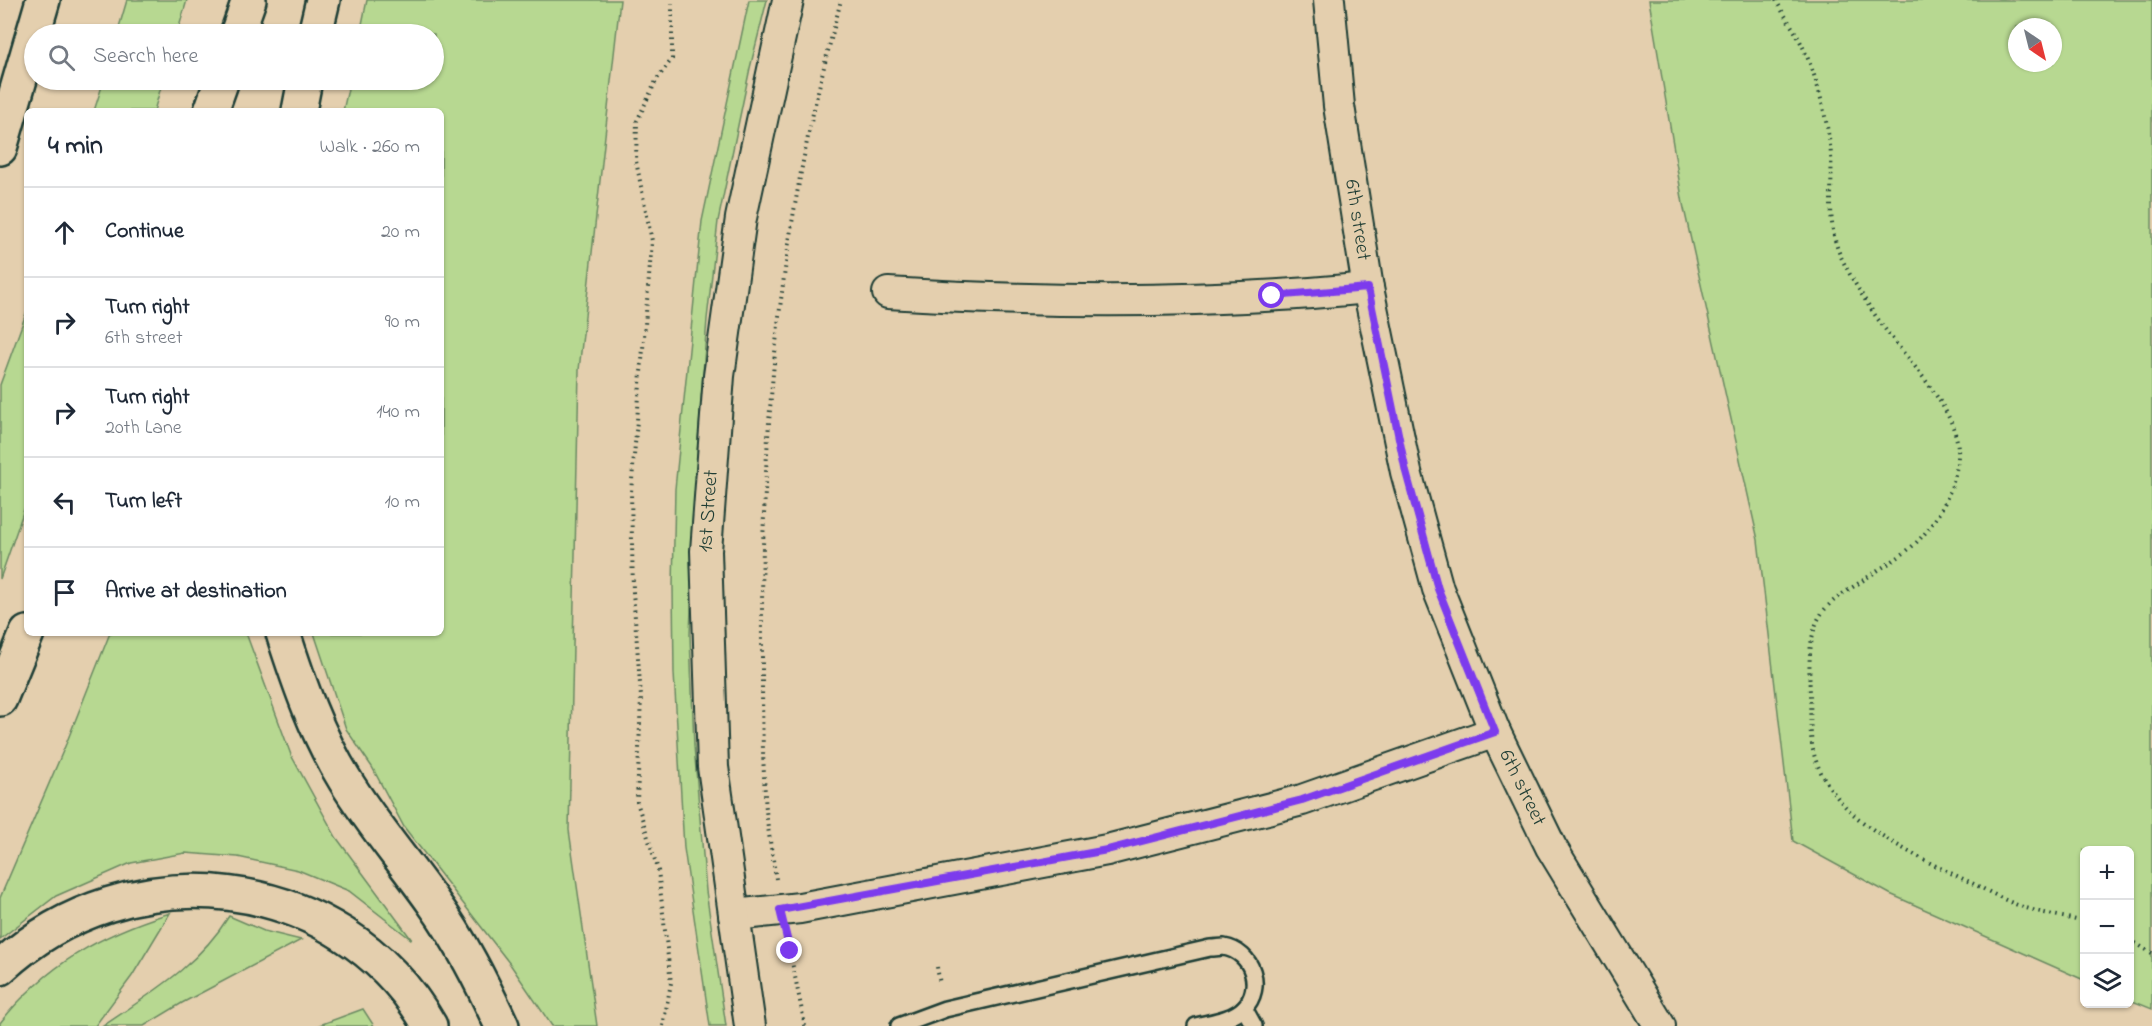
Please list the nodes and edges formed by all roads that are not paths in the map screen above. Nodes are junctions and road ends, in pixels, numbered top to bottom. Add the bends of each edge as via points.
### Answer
1 (43, 0) edge
2 (249, 0) edge
3 (322, 0) edge
4 (788, 0) edge
5 (1329, 0) edge
6 (36, 24) edge
7 (241, 24) edge
8 (317, 24) edge
9 (24, 65) edge
10 (218, 90) edge
11 (303, 90) edge
12 (212, 108) edge
13 (300, 108) edge
14 (0, 148) edge
15 (1368, 288) junction
16 (888, 292) dead end
17 (26, 636) edge
18 (284, 636) edge
19 (0, 699) edge
20 (1495, 732) junction
21 (734, 915) junction
22 (0, 968) edge
23 (1244, 1008) junction
24 (430, 1026) edge
25 (502, 1026) edge
26 (750, 1026) edge
27 (899, 1026) edge
28 (1196, 1026) edge
29 (1254, 1026) edge
30 (1660, 1026) edge

1 - 6 highway
2 - 7 highway
3 - 8 highway
4 - 21 street, 1st Street via 741,218 719,376 706,551 713,767
5 - 15 street, 6th street via 1339,106
9 - 14 highway
10 - 12 highway
11 - 13 highway
15 - 16 street via 1176,301 1080,302
15 - 20 street, 6th street via 1406,472 1438,589
17 - 19 highway
18 - 25 highway via 316,725 344,779 434,903 484,987
20 - 21 street via 1302,800 1107,850
20 - 30 street, 6th street via 1551,847
21 - 26 street, 1st Street
22 - 24 highway via 46,931 114,901 150,893 222,892 290,908 352,941 403,988
23 - 27 lane via 1252,998 1253,971 1237,951 1224,947 945,1009
23 - 28 lane
23 - 29 lane

